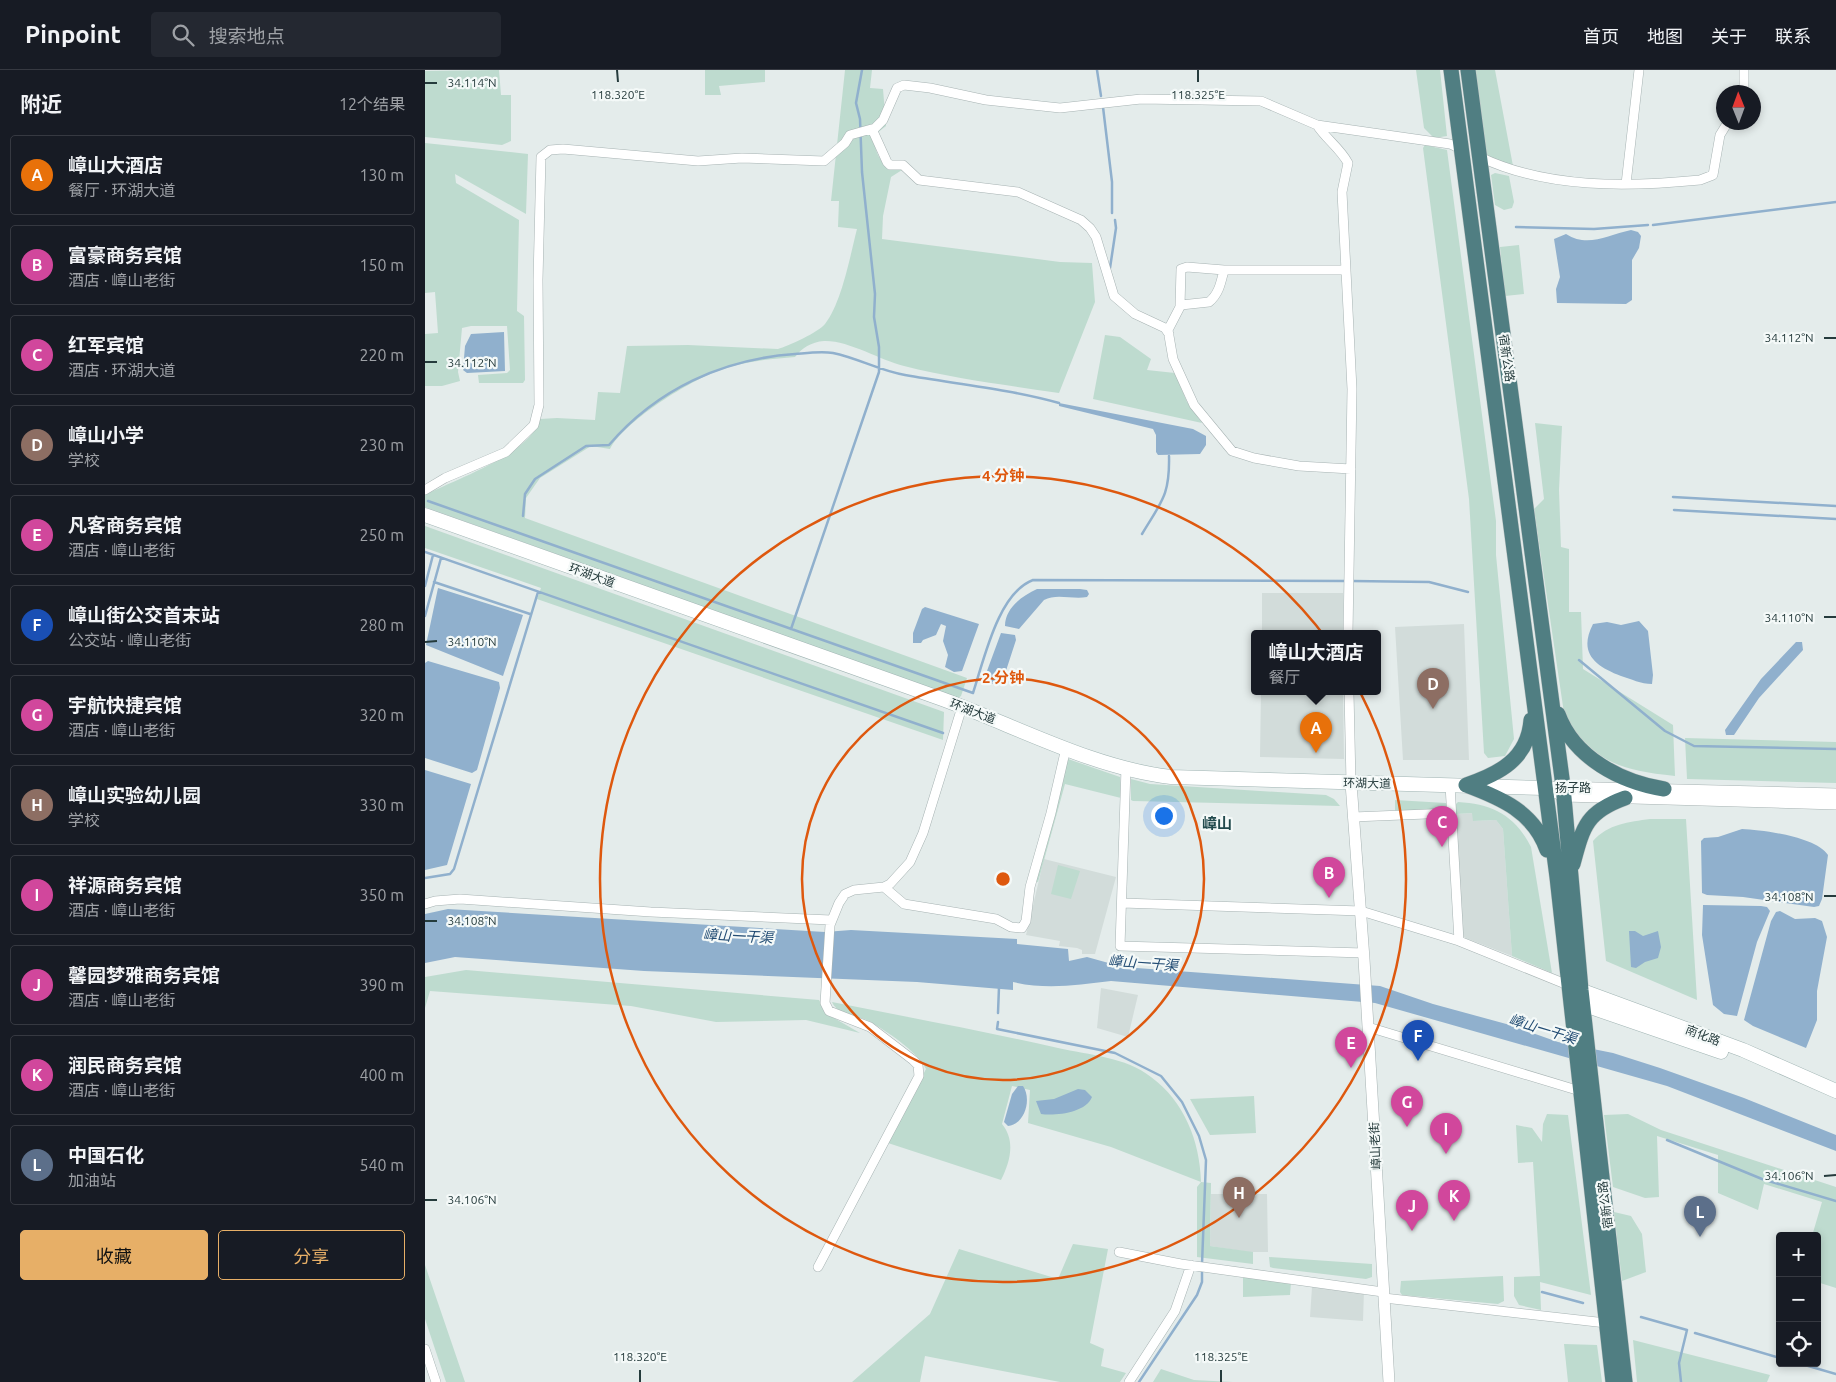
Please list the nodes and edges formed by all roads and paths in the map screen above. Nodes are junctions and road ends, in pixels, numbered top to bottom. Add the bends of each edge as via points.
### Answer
1 (1451, 70) edge
2 (1468, 70) edge
3 (1639, 70) edge
4 (1744, 70) edge
5 (1744, 85) edge
6 (1317, 124) junction
7 (872, 129) junction
8 (1723, 130) edge
9 (1461, 149) junction
10 (1480, 158) junction
11 (1625, 184) junction
12 (1224, 270) junction
13 (1346, 270) junction
14 (1180, 306) junction
15 (1169, 334) junction
16 (1512, 392) junction
17 (1493, 394) junction
18 (1351, 469) junction
19 (425, 490) edge
20 (425, 515) edge
21 (1348, 630) edge
22 (1349, 695) edge
23 (1533, 696) junction
24 (1551, 696) junction
25 (962, 707) junction
26 (1066, 748) junction
27 (1126, 768) junction
28 (1351, 783) junction
29 (1450, 785) junction
30 (1466, 785) junction
31 (1544, 788) junction
32 (1664, 789) junction
33 (1564, 791) junction
34 (1836, 794) edge
35 (1625, 798) junction
36 (1836, 804) edge
37 (1451, 813) junction
38 (1353, 817) junction
39 (1563, 877) junction
40 (884, 887) junction
41 (1122, 903) junction
42 (425, 904) edge
43 (1361, 911) junction
44 (831, 923) junction
45 (1459, 941) junction
46 (1364, 956) junction
47 (1576, 995) junction
48 (1368, 1022) junction
49 (1586, 1090) junction
50 (1836, 1091) edge
51 (1836, 1100) edge
52 (1119, 1252) dead end
53 (1199, 1266) junction
54 (818, 1267) dead end
55 (1384, 1295) junction
56 (1606, 1323) junction
57 (425, 1349) edge
58 (436, 1382) edge
59 (1129, 1382) edge
60 (1389, 1382) edge
61 (1613, 1382) edge
62 (1625, 1382) edge

1 - 9 highway, 宿新公路
2 - 10 highway, 宿新公路
3 - 11 street
4 - 5 street
6 - 7 street via 1261,101 1141,99 1060,108 904,85 897,88 883,120
6 - 9 street via 1450,144
6 - 13 street via 1349,163 1341,192
7 - 15 street via 887,162 903,165 919,180 1019,192 1081,220 1096,237 1114,296 1124,307 1165,328
7 - 19 street via 850,134 845,143 824,160 742,158 698,161 563,149 550,150 541,157 539,405 534,425 506,452
8 - 11 street via 1713,175 1699,180
9 - 17 highway, 宿新公路
10 - 11 street via 1519,172 1569,181
10 - 16 highway, 宿新公路
12 - 13 street
12 - 14 street via 1213,299
12 - 14 street via 1181,269
13 - 18 street via 1352,389
14 - 15 street
15 - 18 street via 1173,359 1190,399 1231,451 1299,466
16 - 17 highway, 宿新公路
16 - 24 highway
17 - 23 highway
18 - 21 street
20 - 25 main road, 环湖大道
22 - 28 street
23 - 30 highway via 1531,730 1519,755 1499,772
23 - 31 highway
24 - 32 highway via 1563,728 1598,764 1626,780
24 - 33 highway
25 - 26 main road, 环湖大道
25 - 40 street via 917,848 910,862
26 - 27 main road, 环湖大道
26 - 40 street via 1022,928 1011,927 996,919 904,904
27 - 28 main road, 环湖大道 via 1171,777
27 - 41 street
28 - 29 main road, 环湖大道
28 - 38 street, 嶂山老街
29 - 30 main road, 环湖大道
29 - 37 street
30 - 31 main road, 环湖大道
30 - 39 highway via 1503,800 1526,817 1538,830
31 - 33 street, 扬子路
31 - 39 highway
32 - 33 street, 扬子路
32 - 34 street, 扬子路
33 - 35 street, 扬子路
33 - 39 highway
35 - 36 street, 扬子路
35 - 39 highway via 1602,809 1585,826
37 - 38 street
37 - 45 street
38 - 43 street, 嶂山老街
39 - 47 highway, 宿新公路
40 - 44 street via 845,894
41 - 43 street
41 - 46 street via 1120,946
42 - 44 street via 460,899
43 - 45 street
43 - 46 street, 嶂山老街
44 - 54 street via 825,1003 829,1011 870,1027 913,1060 918,1065 919,1076
45 - 47 street
46 - 48 street, 嶂山老街
47 - 49 highway, 宿新公路
47 - 50 main road, 南化路 via 1734,1047
47 - 51 main road, 南化路
48 - 49 street
48 - 55 street, 嶂山老街
49 - 56 highway, 宿新公路
49 - 62 highway, 宿新公路
52 - 53 street
53 - 55 street
53 - 59 street via 1175,1311
55 - 56 street
55 - 60 street, 嶂山老街
56 - 61 highway, 宿新公路
57 - 58 street

